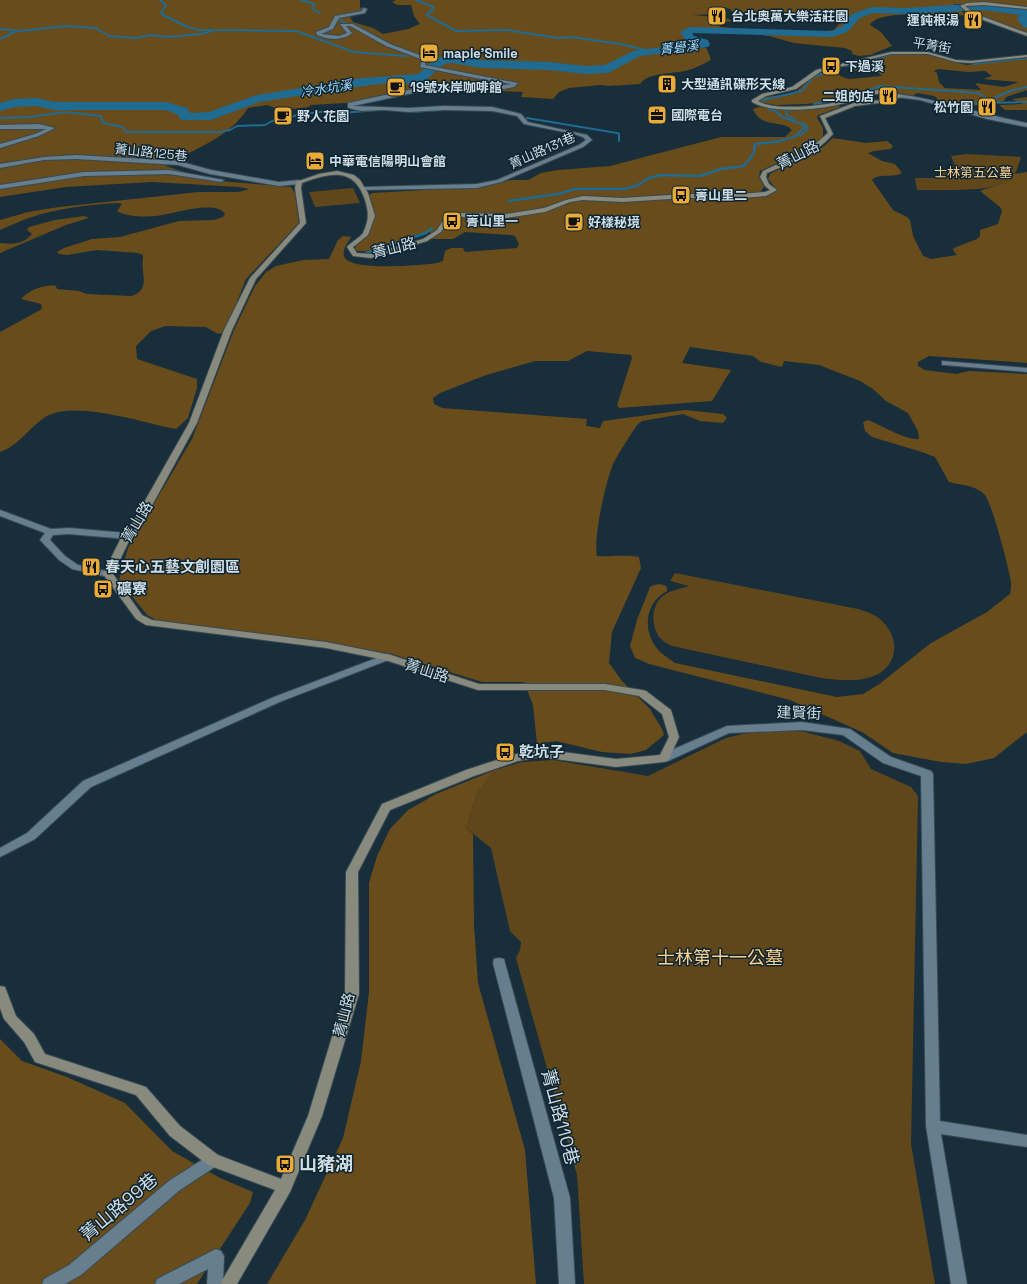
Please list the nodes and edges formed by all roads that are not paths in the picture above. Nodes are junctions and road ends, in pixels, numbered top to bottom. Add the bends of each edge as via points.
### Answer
1 (1027, 8) edge
2 (365, 9) dead end
3 (1027, 35) edge
4 (1027, 56) edge
5 (898, 96) junction
6 (1027, 125) edge
7 (0, 127) edge
8 (0, 146) edge
9 (0, 166) edge
10 (299, 182) junction
11 (279, 184) junction
12 (0, 187) edge
13 (363, 189) junction
14 (944, 363) dead end
15 (1027, 370) edge
16 (0, 513) edge
17 (50, 532) junction
18 (127, 536) junction
19 (108, 574) junction
20 (387, 657) junction
21 (664, 758) junction
22 (0, 853) edge
23 (499, 963) dead end
24 (0, 991) edge
25 (933, 1126) junction
26 (1027, 1141) edge
27 (213, 1160) junction
28 (285, 1187) junction
29 (50, 1284) edge
30 (163, 1284) edge
31 (215, 1284) edge
32 (228, 1284) edge
33 (567, 1284) edge
34 (959, 1284) edge

1 - 3 street via 986,3 970,4 964,8
2 - 13 street, 菁山路131巷 via 363,12 337,17 331,28 318,33 319,35 347,35 350,33 342,25 351,25 388,45 420,57 424,61 422,66 516,83 504,87 427,88 349,106 361,109 492,109 519,115 526,123 575,133 589,140 581,146 484,185
4 - 5 street, 平菁街 via 971,62 956,61 928,53 899,52 812,74 794,88 764,94 754,99 754,102 790,107 837,103 877,92
5 - 6 street
5 - 13 street, 菁山路 via 892,100 854,105 822,117 832,133 818,148 765,172 763,177 767,185 774,190 766,194 622,200 583,198 546,210 506,216 457,215 447,218 439,231 425,240 371,256 356,255 350,247 365,235 372,216
7 - 8 street via 52,128
9 - 11 street, 菁山路125巷 via 42,158 71,157 166,162
10 - 11 street, 菁山路125巷
10 - 13 street, 菁山路 via 329,173 342,174 354,177
10 - 18 street, 菁山路 via 303,223 253,278 228,330 193,423 133,531
11 - 12 street via 268,185 169,172 84,174
14 - 15 street
16 - 17 street
17 - 18 street
17 - 19 street via 46,540 75,568
18 - 19 street, 菁山路
19 - 20 street, 菁山路 via 139,617 149,623 271,637
20 - 21 street, 菁山路 via 478,687 605,687 642,693 667,712 674,737
20 - 22 street via 278,699 86,784 30,836
21 - 25 street, 建賢街 via 727,730 802,726 846,732 887,760 927,774
21 - 28 street, 菁山路 via 616,763 540,753 470,772 386,808 352,872 352,994 315,1116
23 - 33 street, 菁山路110巷 via 562,1198
24 - 27 street via 11,1019 29,1038 40,1058 141,1091 175,1132
25 - 26 street
25 - 34 street
27 - 28 street
27 - 29 street, 菁山路99巷 via 176,1185 75,1270
28 - 32 street, 菁山路
30 - 31 street via 216,1256

